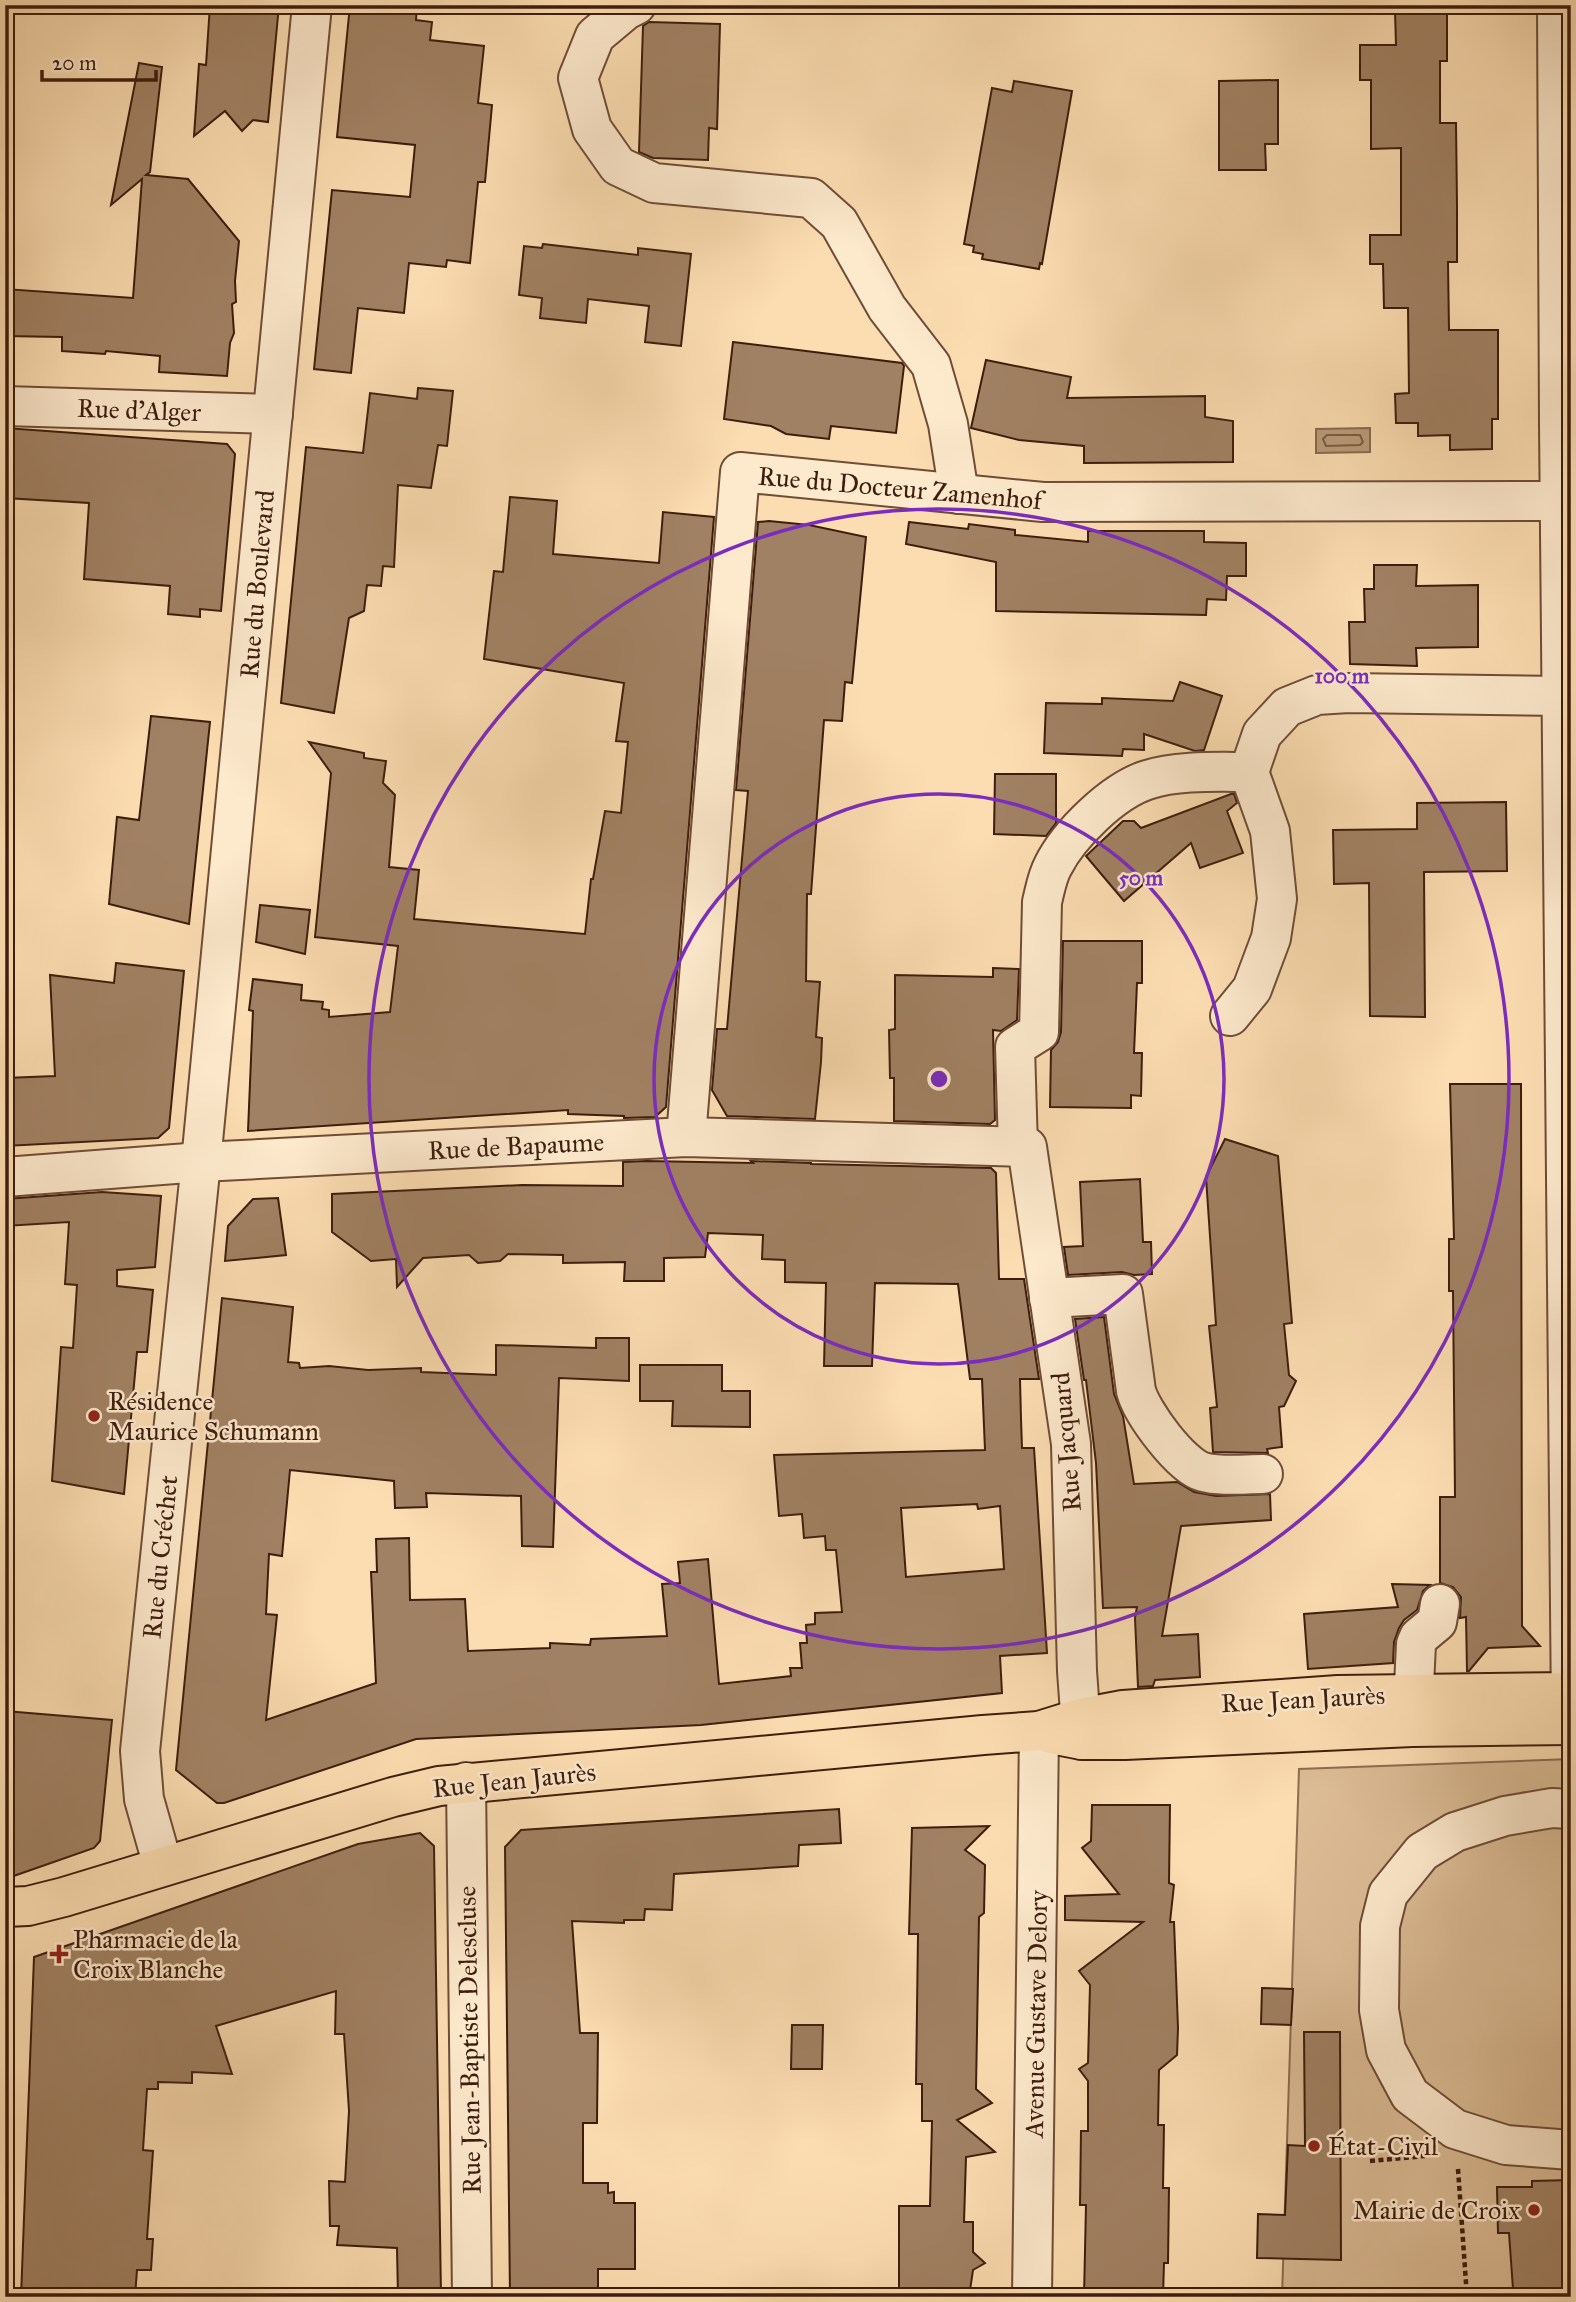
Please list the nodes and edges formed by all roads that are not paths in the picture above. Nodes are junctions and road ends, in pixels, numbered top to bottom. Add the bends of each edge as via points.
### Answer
1 (312, 5) edge
2 (636, 5) edge
3 (1557, 17) edge
4 (5, 406) edge
5 (273, 414) junction
6 (959, 494) junction
7 (1559, 501) junction
8 (1562, 696) junction
9 (1249, 772) junction
10 (1230, 1016) dead end
11 (686, 1137) junction
12 (1023, 1147) junction
13 (201, 1162) junction
14 (5, 1177) edge
15 (1049, 1298) junction
16 (1263, 1474) dead end
17 (1440, 1604) dead end
18 (1571, 1692) edge
19 (1412, 1710) junction
20 (1571, 1713) edge
21 (1571, 1725) edge
22 (1082, 1729) junction
23 (1039, 1731) junction
24 (466, 1782) junction
25 (1571, 1809) edge
26 (163, 1866) junction
27 (5, 1907) edge
28 (1571, 2150) edge
29 (472, 2297) edge
30 (1032, 2297) edge

1 - 5 street, Rue du Boulevard
2 - 6 street via 594,36 578,78 592,129 618,166 654,183 811,198 839,223 887,308 931,365 948,424
3 - 7 street
4 - 5 street, Rue d'Alger
5 - 13 street, Rue du Boulevard
6 - 7 street, Rue du Docteur Zamenhof via 1043,502
6 - 11 street, Rue du Docteur Zamenhof via 740,472
7 - 8 street
8 - 9 street via 1317,695 1287,707 1262,734
8 - 18 street
9 - 10 street via 1270,831 1277,899 1271,938 1252,989
9 - 12 street, Rue Jacquard via 1149,779 1127,788 1085,825 1053,865 1042,902 1039,1032 1015,1047
11 - 12 street, Rue de Bapaume
11 - 13 street, Rue de Bapaume
12 - 15 street, Rue Jacquard
13 - 14 street, Rue de Bapaume
13 - 26 street, Rue du Créchet via 140,1751 144,1800
15 - 16 street via 1123,1294 1136,1391 1151,1420 1198,1471
15 - 22 street, Rue Jacquard via 1071,1444
17 - 19 street via 1437,1622 1416,1644
18 - 19 main road, Rue Jean Jaurès
18 - 20 street
19 - 21 main road, Rue Jean Jaurès
19 - 22 main road, Rue Jean Jaurès via 1338,1695 1122,1710
22 - 23 main road, Rue Jean Jaurès
23 - 24 main road, Rue Jean Jaurès
23 - 30 street, Avenue Gustave Delory
24 - 26 main road, Rue Jean Jaurès via 393,1797
24 - 29 street, Rue Jean-Baptiste Delescluse
25 - 28 street via 1505,1816 1455,1832 1422,1852 1388,1894 1380,1926 1379,2010 1386,2050 1410,2095 1455,2129 1506,2146
26 - 27 main road, Rue Jean Jaurès via 46,1902

